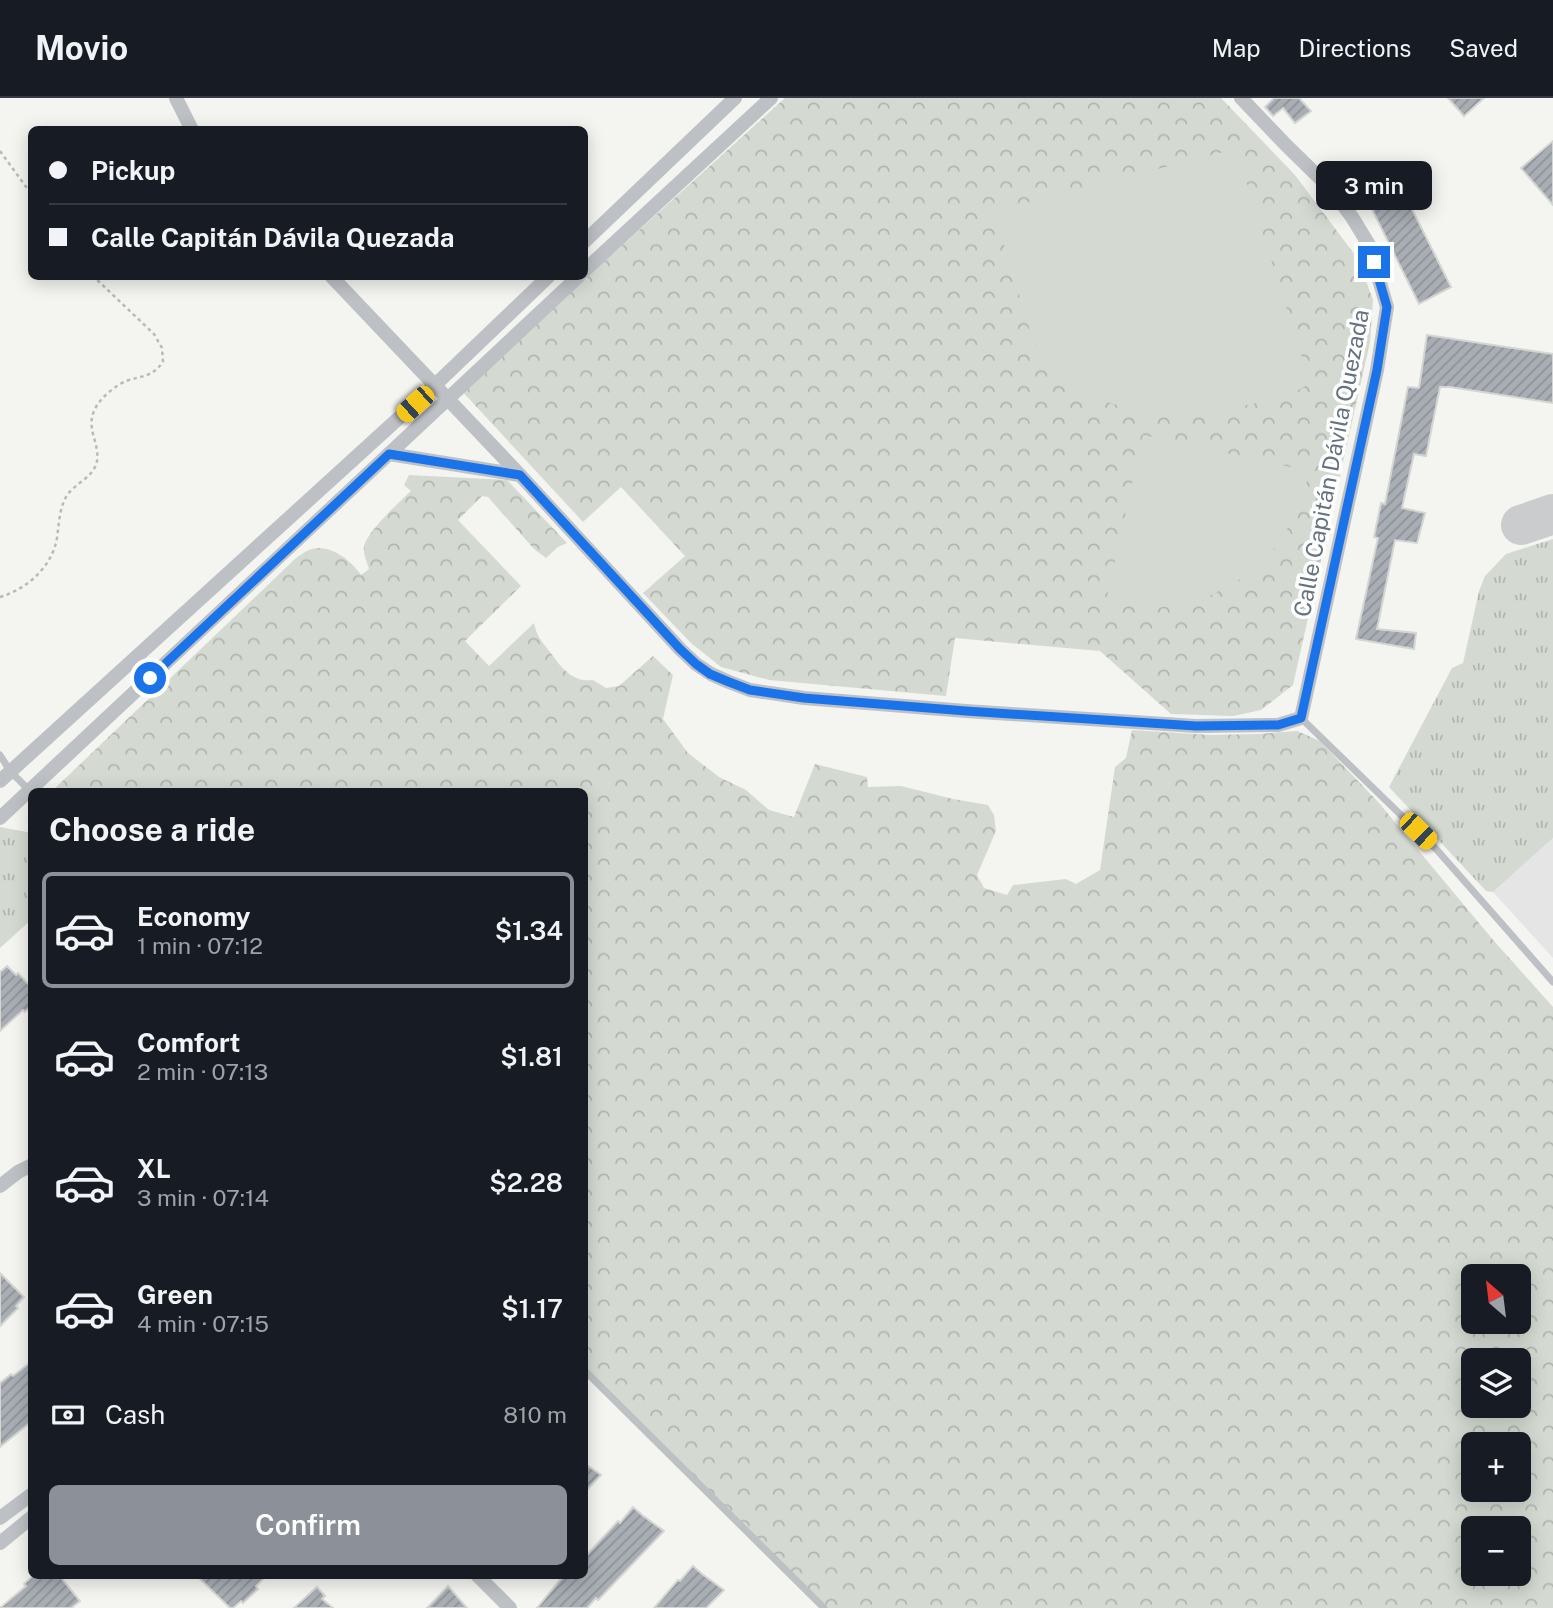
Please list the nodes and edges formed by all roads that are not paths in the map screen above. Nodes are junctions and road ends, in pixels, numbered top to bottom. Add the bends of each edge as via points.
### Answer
1 (176, 98) edge
2 (735, 98) edge
3 (771, 98) edge
4 (1241, 98) edge
5 (190, 126) edge
6 (588, 238) edge
7 (588, 267) edge
8 (335, 280) edge
9 (545, 280) edge
10 (575, 280) edge
11 (434, 386) junction
12 (447, 399) junction
13 (389, 454) junction
14 (520, 475) junction
15 (1301, 718) junction
16 (0, 755) edge
17 (5, 776) edge
18 (35, 788) edge
19 (28, 790) edge
20 (28, 795) edge
21 (0, 818) edge
22 (1553, 982) edge
23 (28, 1167) edge
24 (0, 1186) edge
25 (588, 1374) edge
26 (28, 1497) edge
27 (0, 1518) edge
28 (28, 1520) edge
29 (1, 1539) edge
30 (481, 1579) edge
31 (510, 1608) edge
32 (824, 1608) edge

1 - 5 street
2 - 6 street
3 - 7 street
4 - 15 street, Calle Capitán Dávila Quezada via 1331,188 1352,217 1368,246 1387,307
8 - 11 street
9 - 11 street
10 - 12 street
11 - 12 street
11 - 17 street
12 - 13 street
12 - 14 street
13 - 14 street
13 - 18 street
14 - 15 street via 688,656 710,674 750,690 804,698 1196,726 1278,725
15 - 22 lane via 1437,850
16 - 17 lane
17 - 19 lane
20 - 21 street
23 - 24 street
25 - 32 lane
26 - 27 street
28 - 29 street
30 - 31 street

